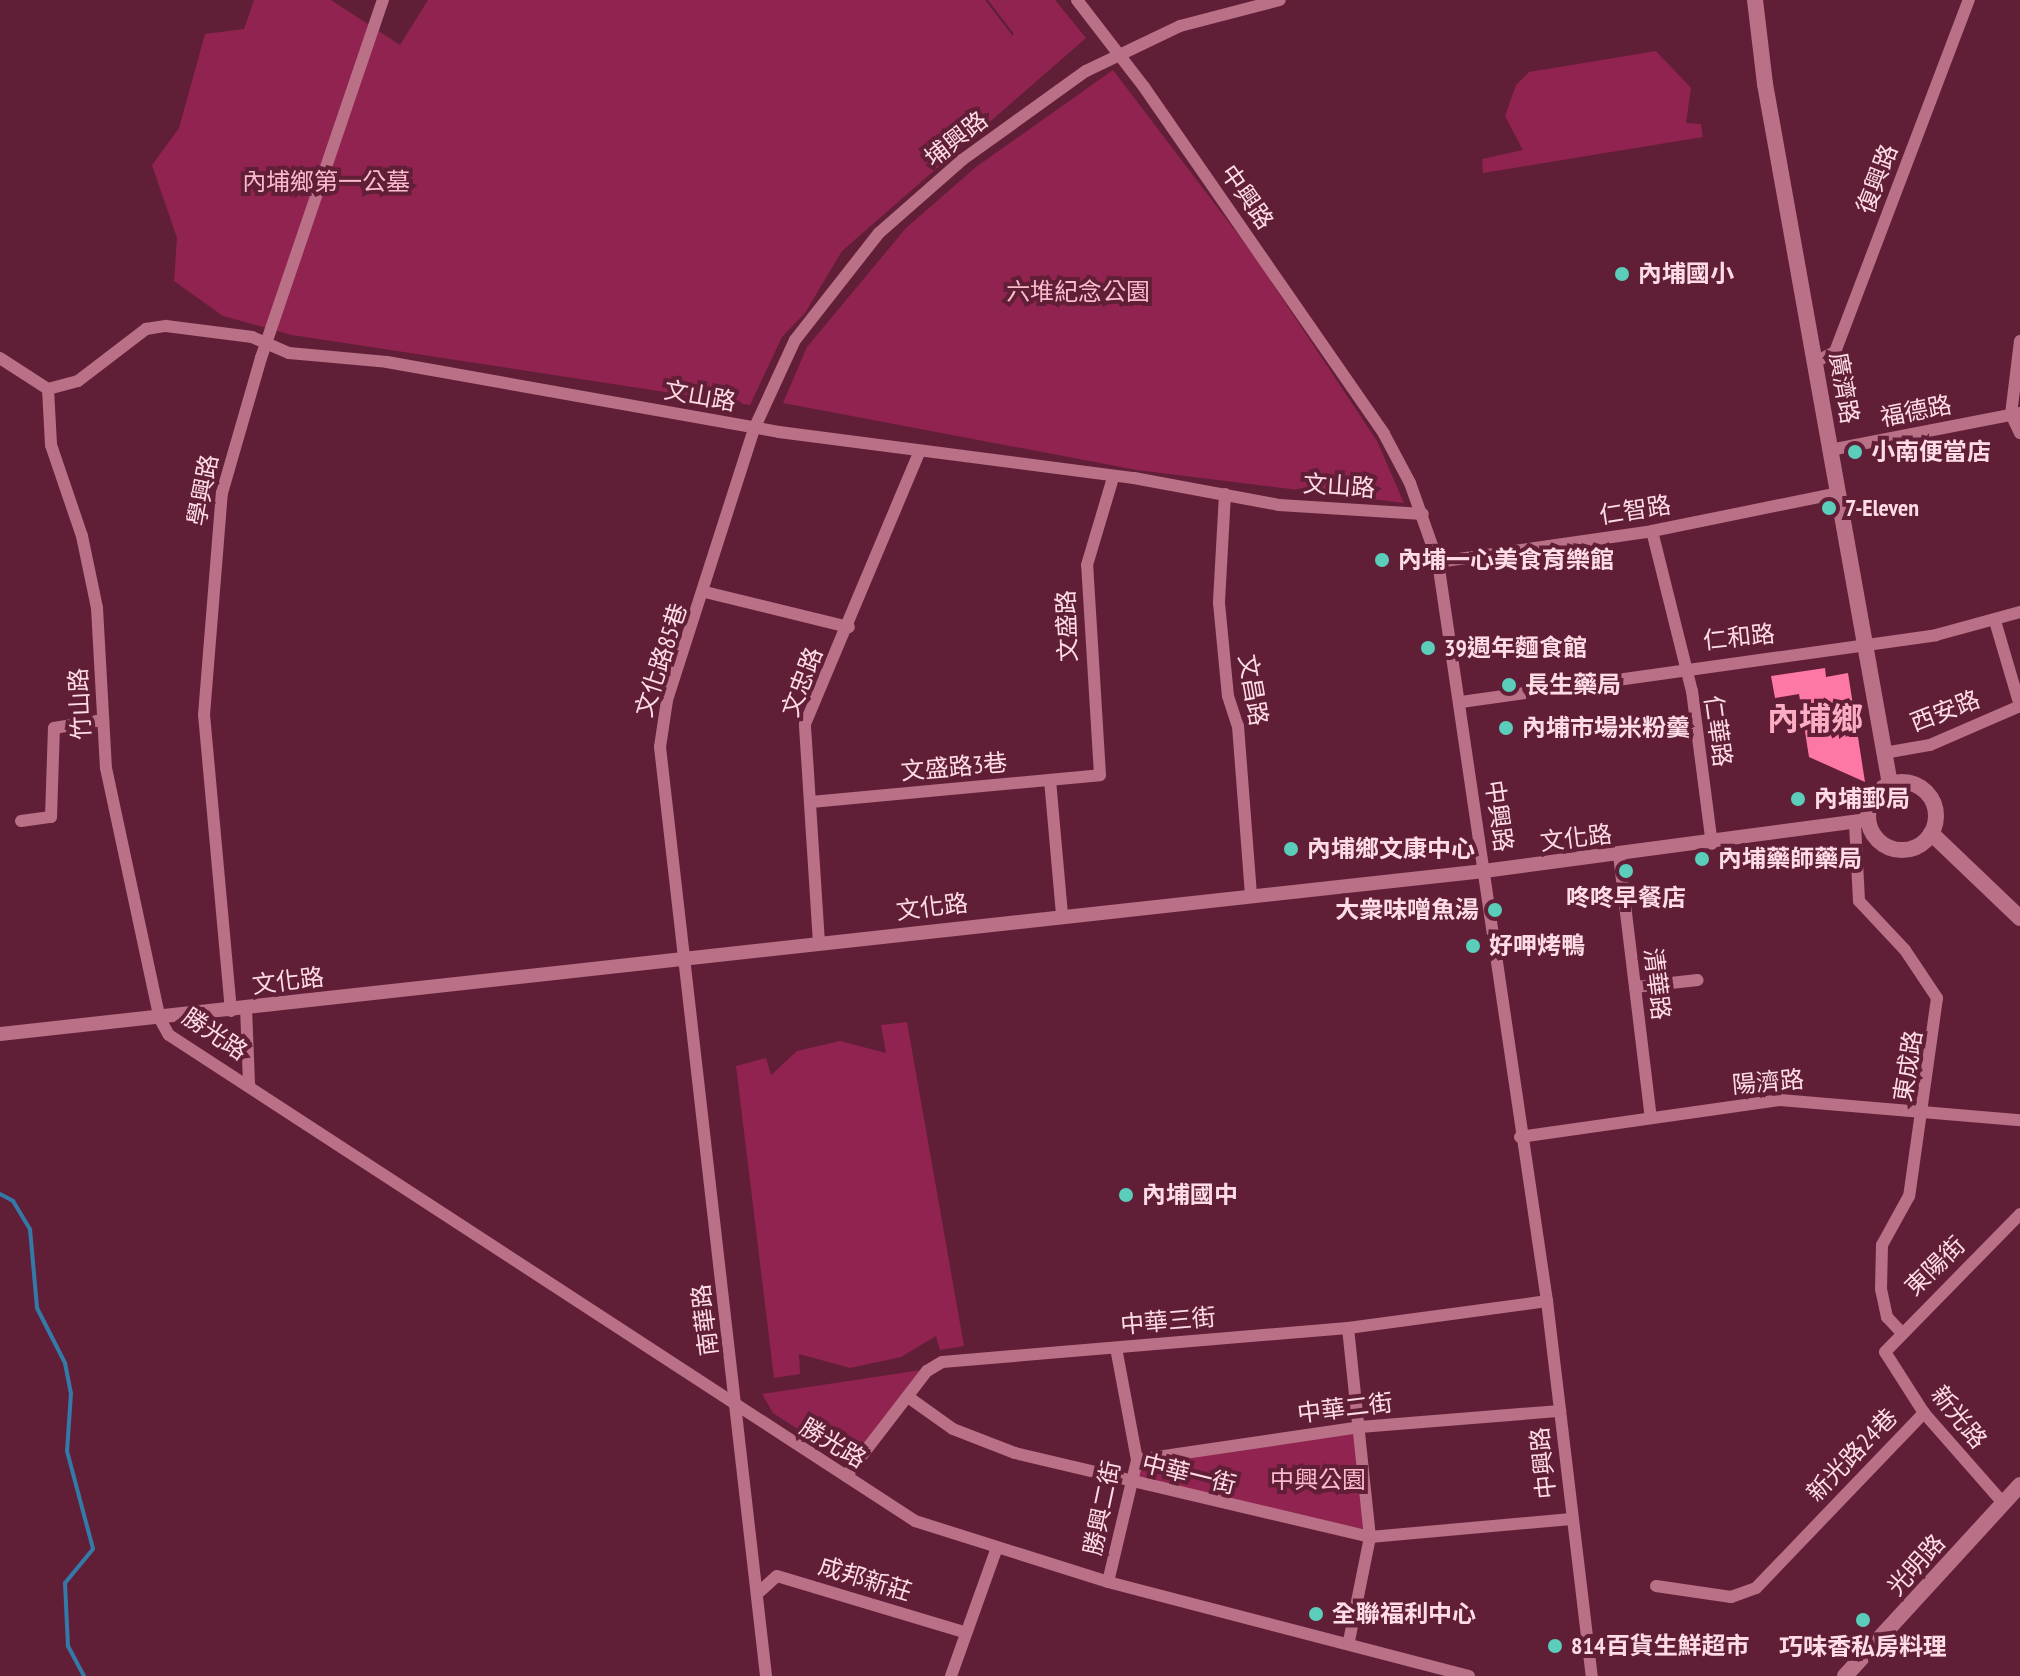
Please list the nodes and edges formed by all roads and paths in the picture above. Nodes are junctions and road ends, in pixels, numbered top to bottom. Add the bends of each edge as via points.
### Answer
1 (383, 0) edge
2 (1077, 0) edge
3 (1280, 0) edge
4 (1755, 0) edge
5 (1969, 0) edge
6 (1119, 52) junction
7 (2020, 341) edge
8 (266, 343) junction
9 (0, 358) edge
10 (1815, 362) junction
11 (48, 389) junction
12 (2016, 413) edge
13 (754, 429) junction
14 (2020, 433) edge
15 (1830, 450) junction
16 (919, 453) junction
17 (1113, 478) junction
18 (1838, 493) junction
19 (1225, 494) junction
20 (1423, 514) junction
21 (1652, 531) junction
22 (1438, 562) junction
23 (705, 592) junction
24 (2020, 612) edge
25 (1995, 621) junction
26 (849, 627) junction
27 (1863, 645) junction
28 (1681, 666) junction
29 (1461, 702) junction
30 (2020, 706) edge
31 (103, 720) junction
32 (1884, 753) junction
33 (1100, 775) joint
34 (1050, 780) junction
35 (1890, 784) junction
36 (811, 802) junction
37 (21, 821) dead end
38 (1862, 822) junction
39 (1931, 833) junction
40 (1712, 844) junction
41 (1619, 855) junction
42 (1484, 871) junction
43 (1251, 894) junction
44 (1062, 914) junction
45 (2020, 918) edge
46 (819, 943) junction
47 (687, 959) junction
48 (1698, 980) dead end
49 (1635, 987) junction
50 (238, 1010) junction
51 (160, 1019) junction
52 (0, 1034) edge
53 (249, 1084) junction
54 (1924, 1108) junction
55 (1651, 1118) junction
56 (2020, 1120) edge
57 (1520, 1137) junction
58 (2020, 1214) edge
59 (1547, 1301) junction
60 (1348, 1328) junction
61 (1900, 1331) junction
62 (1116, 1348) junction
63 (1885, 1352) joint
64 (908, 1397) junction
65 (740, 1411) junction
66 (1560, 1411) junction
67 (1924, 1413) junction
68 (1360, 1427) junction
69 (1137, 1460) junction
70 (846, 1476) junction
71 (1134, 1483) junction
72 (2020, 1485) edge
73 (2004, 1504) junction
74 (1571, 1519) junction
75 (1370, 1537) junction
76 (996, 1550) junction
77 (1108, 1582) junction
78 (1656, 1586) dead end
79 (758, 1593) junction
80 (964, 1632) junction
81 (1349, 1641) junction
82 (766, 1676) edge
83 (951, 1676) edge
84 (1469, 1676) edge
85 (1592, 1676) edge
86 (1845, 1676) edge

1 - 8 street, 學興路
2 - 6 street, 中興路
3 - 6 street, 埔興路 via 1180,26
4 - 10 main road, 廣濟路
5 - 10 street, 復興路 via 1835,352
6 - 13 street, 埔興路 via 962,160 879,233 795,340
6 - 20 street, 中興路 via 1384,434
7 - 12 street
8 - 11 street, 文山路 via 207,331 146,329 78,381
8 - 13 street, 文山路 via 289,353 387,362
8 - 50 street, 學興路 via 222,493 204,678 209,816
9 - 11 street
10 - 15 main road, 廣濟路
11 - 31 street, 竹山路 via 51,445 82,536 97,608
12 - 14 street
12 - 15 street, 福德路
13 - 16 street, 文山路
13 - 23 street, 文化路85巷
15 - 18 main road, 廣濟路
16 - 17 street, 文山路
16 - 26 street, 文忠路
17 - 19 street, 文山路
17 - 33 street, 文盛路 via 1087,565
18 - 21 street, 仁智路
18 - 27 main road, 廣濟路
19 - 20 street, 文山路 via 1279,505
19 - 43 street, 文昌路 via 1219,603 1228,696 1238,726
20 - 22 street, 中興路
21 - 22 street, 仁智路
21 - 28 street, 仁華路
22 - 29 street, 中興路
23 - 26 street
23 - 47 street, 文化路85巷 via 660,726
24 - 25 street, 仁和路
25 - 27 street, 仁和路
25 - 30 street
26 - 36 street, 文忠路 via 805,724
27 - 28 street, 仁和路
27 - 32 main road, 廣濟路
28 - 29 street, 仁和路
28 - 40 street, 仁華路 via 1692,691
29 - 42 street, 中興路
30 - 32 street, 西安路 via 1930,745
31 - 37 street via 54,728 51,817
31 - 51 street, 竹山路 via 106,768
32 - 35 main road, 廣濟路
33 - 34 street, 文盛路3巷
34 - 36 street, 文盛路3巷
34 - 44 street
35 - 38 main road via 1873,798
35 - 39 main road via 1914,784 1932,799
36 - 46 street, 文忠路
38 - 39 main road via 1895,849 1915,847
38 - 40 street, 文化路
38 - 54 street, 東成路 via 1859,901 1905,950 1937,998
39 - 45 main road
40 - 41 street, 文化路
41 - 42 street, 文化路
41 - 49 street, 清華路
42 - 43 street, 文化路
42 - 57 street, 中興路
43 - 44 street, 文化路
44 - 46 street, 文化路
46 - 47 street, 文化路
47 - 50 street, 文化路
47 - 65 street, 南華路
48 - 49 street
49 - 55 street, 清華路
50 - 51 street, 文化路
50 - 53 street, 勝光路
51 - 52 street, 文化路
51 - 53 street, 勝光路 via 169,1035
53 - 65 street, 勝光路
54 - 55 street, 陽濟路 via 1780,1100
54 - 56 street, 陽濟路
54 - 61 street, 東成路 via 1909,1196 1882,1245 1881,1289 1887,1317
55 - 57 street, 陽濟路
57 - 59 street, 中興路
58 - 61 street, 東陽街
59 - 60 street, 中華三街
59 - 66 street, 中興路
60 - 62 street, 中華三街
60 - 68 street
61 - 63 street, 東陽街
62 - 64 street, 中華三街 via 942,1362
62 - 69 street, 勝興二街
63 - 67 street, 新光路
64 - 70 street, 中華三街
64 - 71 street, 中華一街 via 953,1429
65 - 70 street, 勝光路
65 - 79 street, 南華路
66 - 68 street, 中華二街
66 - 74 street, 中興路
67 - 73 street, 新光路
67 - 78 street, 新光路24巷 via 1756,1588 1731,1597
68 - 69 street, 中華二街
68 - 75 street
69 - 71 street, 勝興二街
70 - 76 street, 勝光路 via 915,1521
71 - 75 street, 中華一街
71 - 77 street, 勝興二街
72 - 73 main road, 光明路
73 - 86 main road, 光明路
74 - 75 street, 中華一街
74 - 85 street, 中興路
75 - 81 street
76 - 77 street, 勝光路
76 - 80 street
77 - 81 street, 勝光路
79 - 80 street, 成邦新莊 via 777,1576
79 - 82 street, 南華路
80 - 83 street
81 - 84 street, 勝光路

